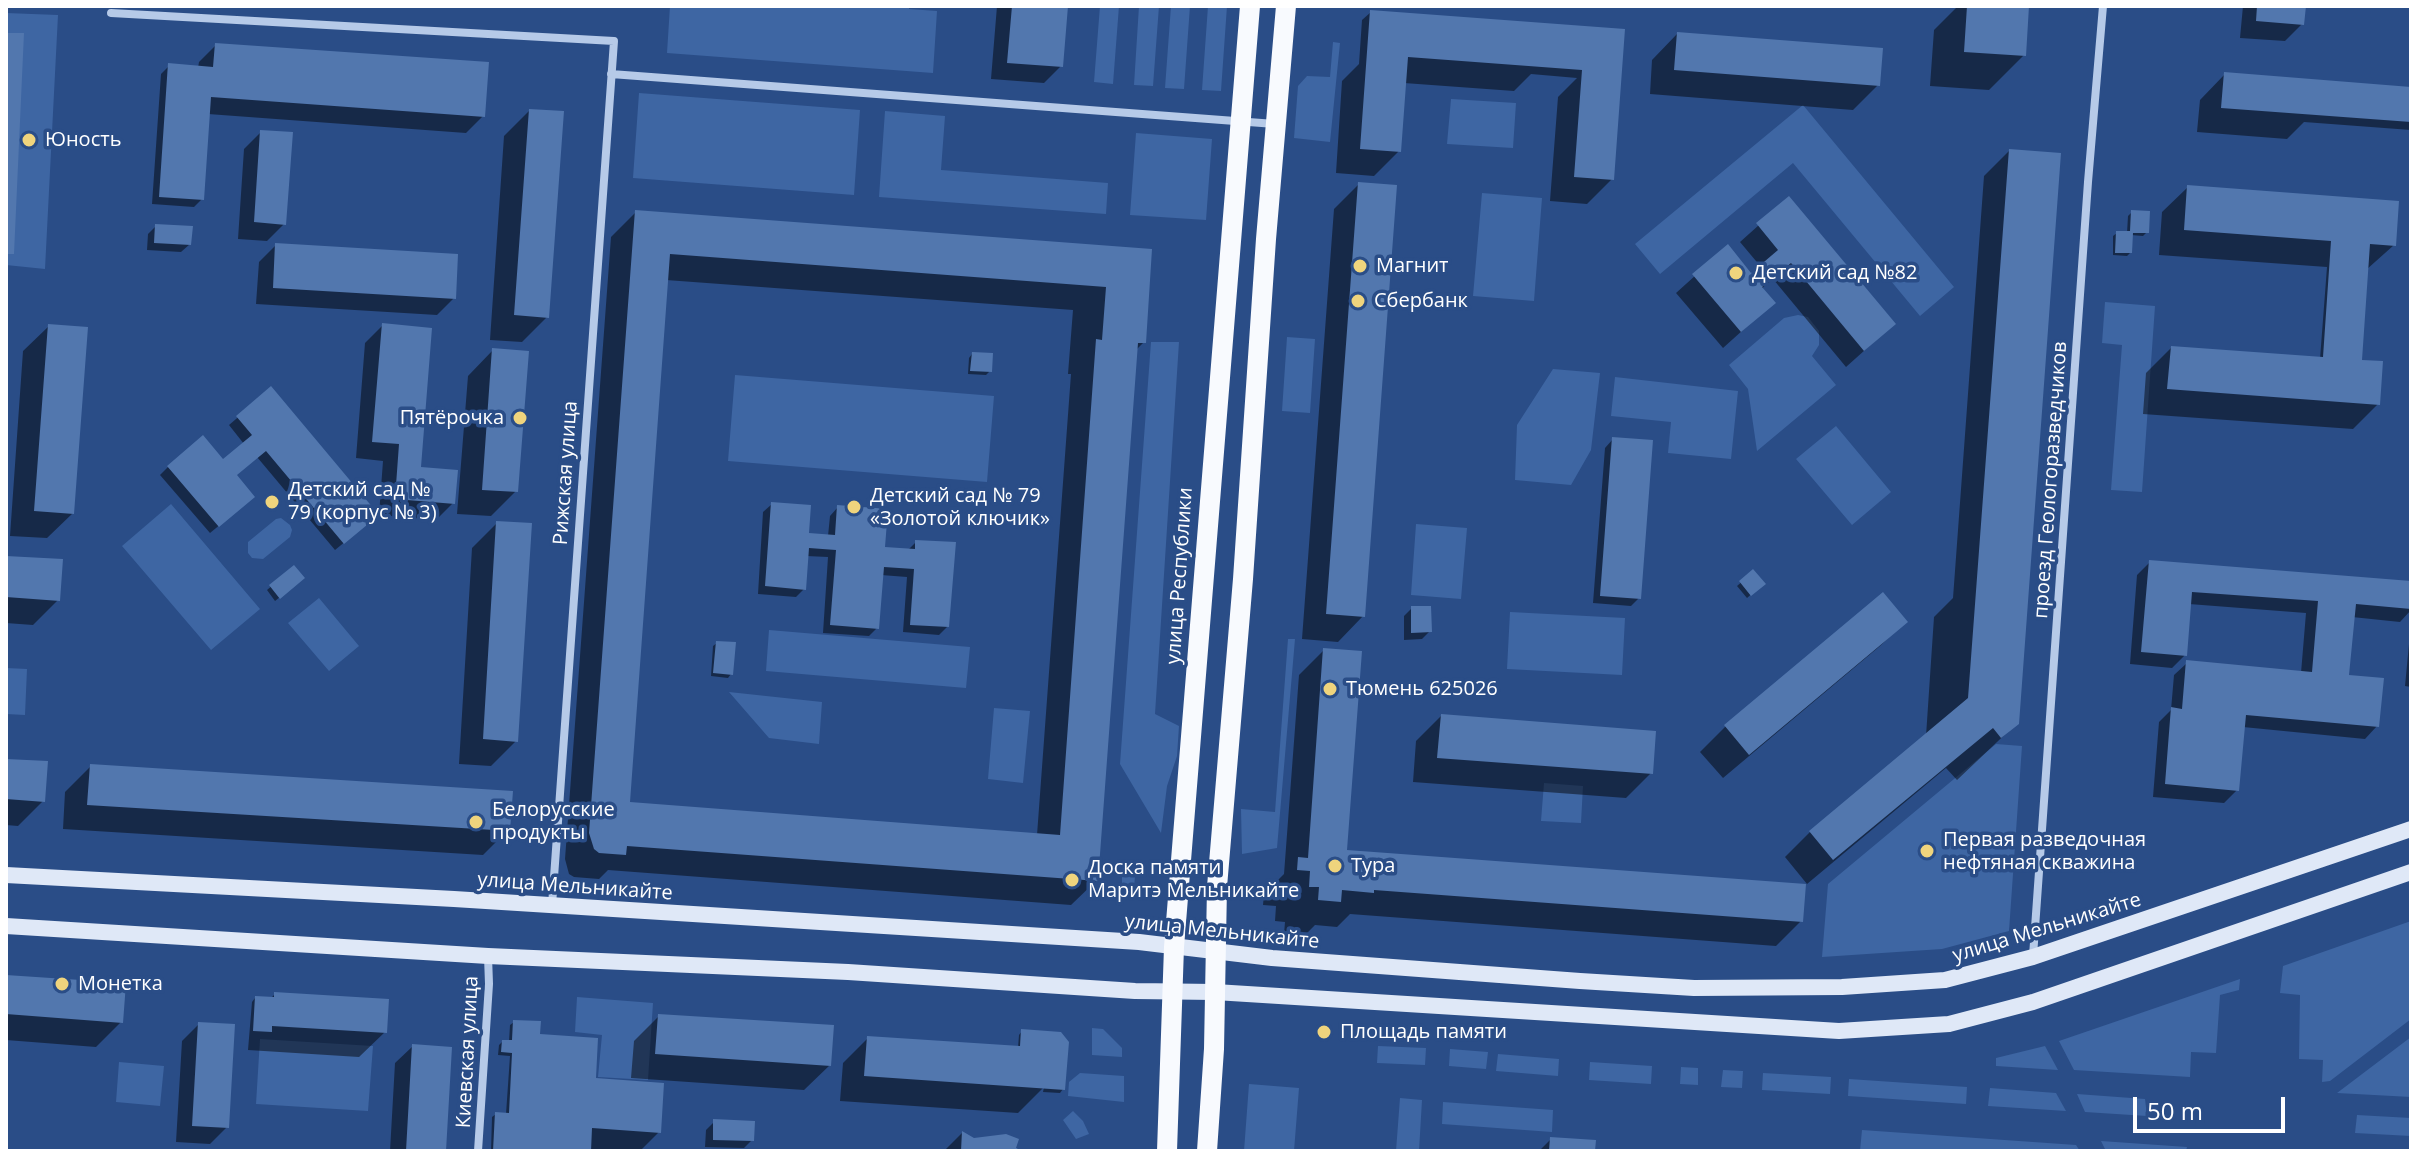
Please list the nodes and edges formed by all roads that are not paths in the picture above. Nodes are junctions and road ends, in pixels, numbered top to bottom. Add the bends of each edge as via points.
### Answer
1 (1250, 6) edge
2 (1286, 6) edge
3 (2103, 6) edge
4 (111, 13) dead end
5 (611, 74) junction
6 (1241, 121) junction
7 (1276, 124) junction
8 (2411, 829) edge
9 (2411, 872) edge
10 (6, 875) edge
11 (552, 906) junction
12 (6, 926) edge
13 (1174, 947) junction
14 (1216, 952) junction
15 (488, 956) junction
16 (2033, 957) junction
17 (1174, 992) junction
18 (1215, 992) junction
19 (478, 1151) edge
20 (1167, 1151) edge
21 (1207, 1151) edge

1 - 6 main road, улица Республики
2 - 7 main road
3 - 16 street, проезд Геологоразведчиков
4 - 5 street, Рижская улица via 614,41
5 - 6 street
5 - 11 street, Рижская улица
6 - 7 street
6 - 13 main road, улица Республики
7 - 14 main road
8 - 16 main road, улица Мельникайте
9 - 18 main road via 2033,1002 1949,1024 1839,1031
10 - 11 main road, улица Мельникайте
11 - 13 main road, улица Мельникайте
12 - 15 main road
13 - 14 main road, улица Мельникайте
13 - 17 main road, улица Республики
14 - 16 main road, улица Мельникайте via 1694,988 1945,980
14 - 18 main road
15 - 17 main road
15 - 19 street, Киевская улица
17 - 18 main road
17 - 20 main road, улица Республики
18 - 21 main road

